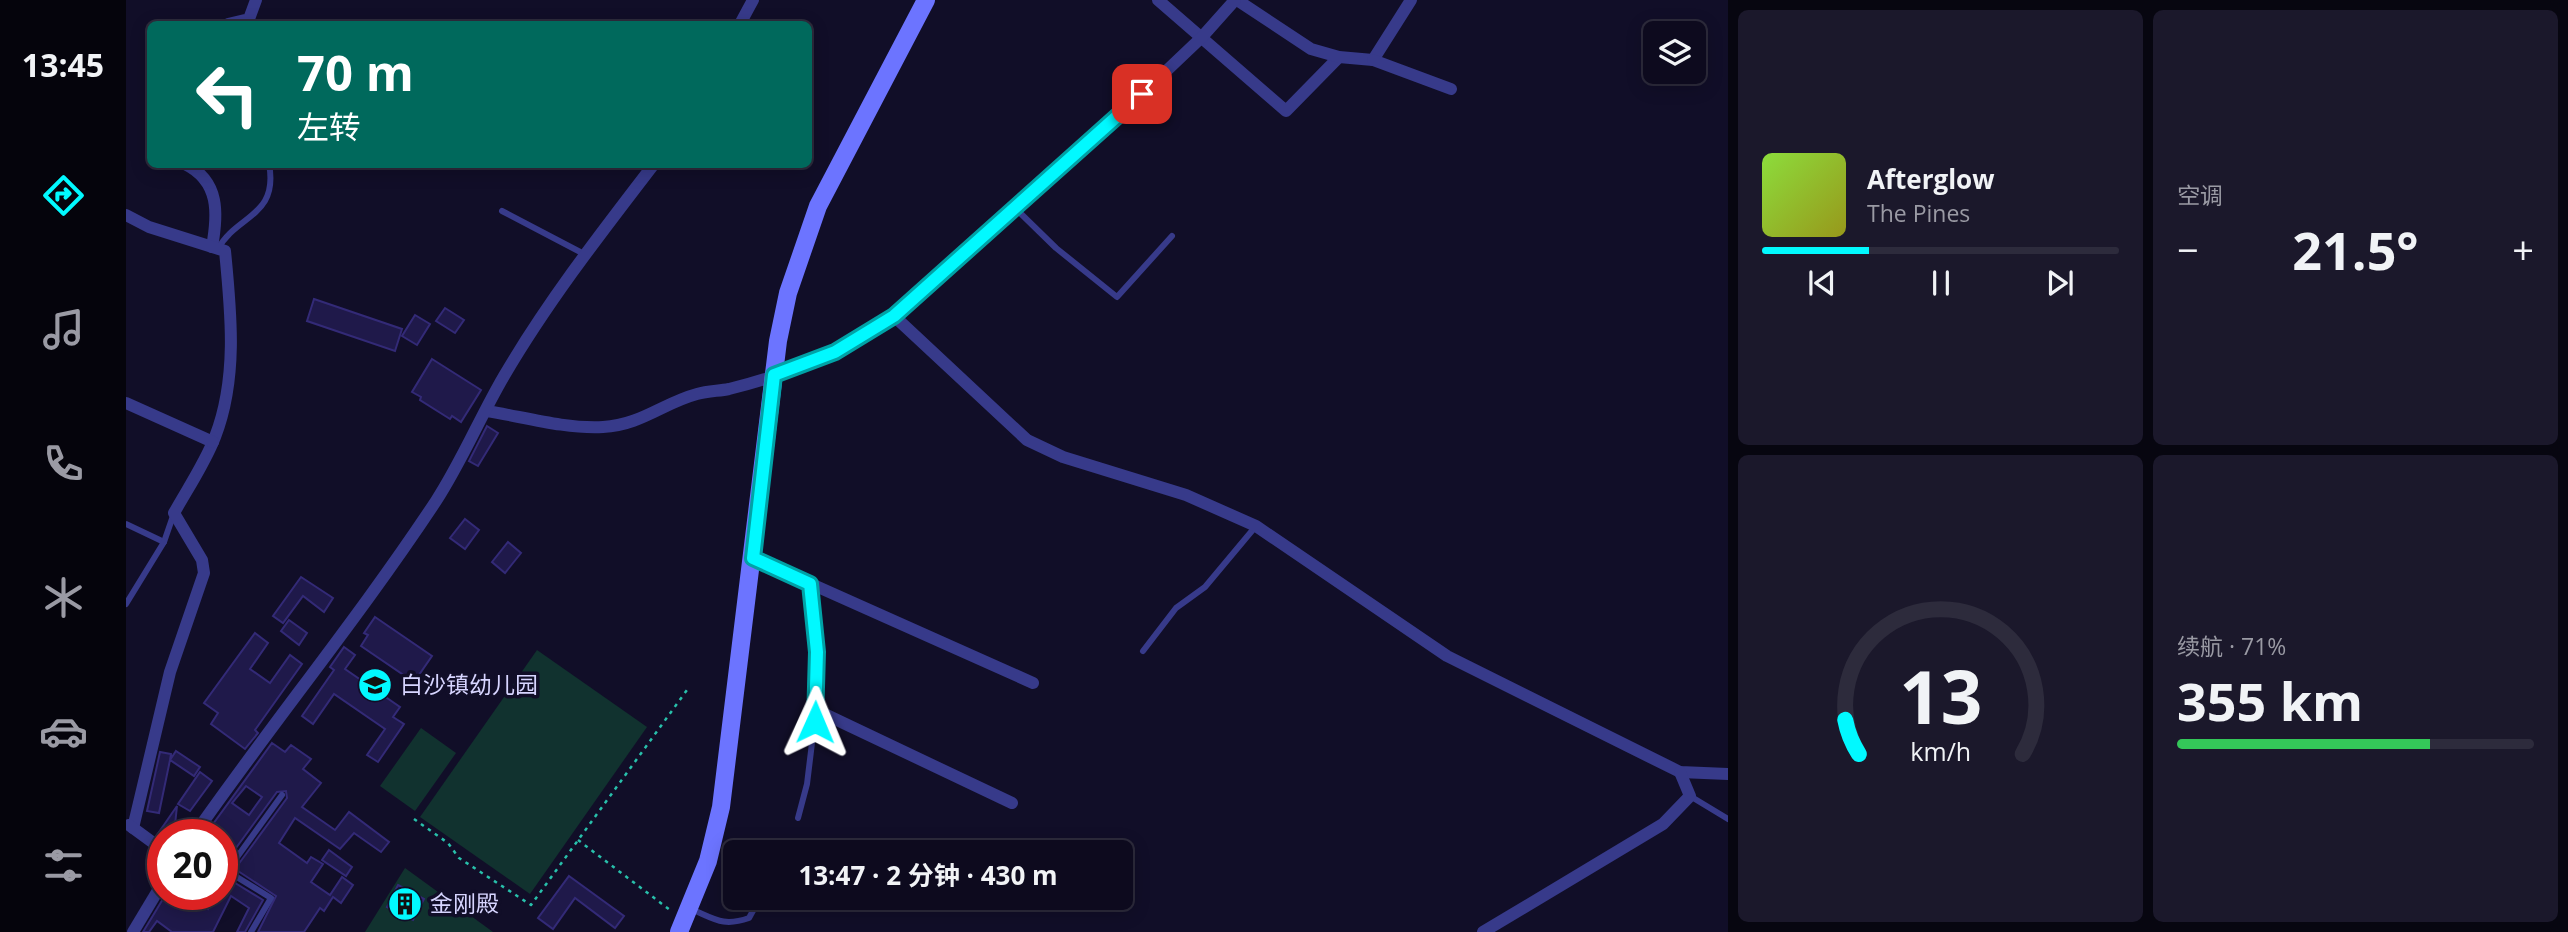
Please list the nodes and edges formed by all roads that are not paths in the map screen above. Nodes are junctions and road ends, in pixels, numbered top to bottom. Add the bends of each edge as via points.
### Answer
1 (257, 0) edge
2 (753, 0) edge
3 (926, 0) edge
4 (1158, 0) edge
5 (1236, 0) edge
6 (1411, 0) edge
7 (241, 21) edge
8 (742, 21) edge
9 (1202, 37) junction
10 (1339, 57) junction
11 (1373, 60) junction
12 (1451, 89) dead end
13 (193, 168) edge
14 (270, 168) edge
15 (651, 168) edge
16 (1014, 207) junction
17 (502, 211) dead end
18 (126, 215) edge
19 (1172, 236) dead end
20 (215, 248) junction
21 (584, 254) junction
22 (894, 316) junction
23 (774, 375) junction
24 (126, 403) edge
25 (487, 411) junction
26 (213, 442) junction
27 (174, 513) junction
28 (126, 524) edge
29 (1256, 526) junction
30 (164, 542) junction
31 (753, 558) junction
32 (810, 584) junction
33 (126, 604) edge
34 (1143, 651) dead end
35 (1033, 683) dead end
36 (816, 710) junction
37 (1680, 772) junction
38 (1728, 774) edge
39 (282, 795) dead end
40 (1690, 796) junction
41 (1013, 803) dead end
42 (798, 818) dead end
43 (206, 819) edge
44 (1728, 819) edge
45 (130, 825) edge
46 (147, 838) edge
47 (238, 852) edge
48 (238, 877) edge
49 (147, 909) edge
50 (753, 910) edge
51 (684, 920) edge
52 (133, 932) edge
53 (251, 932) edge
54 (1483, 932) edge

1 - 7 street via 249,19
2 - 8 street
3 - 23 main road via 802,245 788,293
4 - 9 street
5 - 9 street
5 - 10 street via 1311,49
6 - 11 street
9 - 10 street via 1286,111
9 - 16 street
10 - 11 street
11 - 12 street
13 - 20 street via 200,172 216,204
14 - 20 lane via 260,211
15 - 21 street
16 - 19 lane via 1117,297
16 - 22 street
17 - 21 lane
18 - 20 street
20 - 26 street via 225,251 232,332 225,402
21 - 25 street
22 - 23 street via 835,352
22 - 29 street via 1027,440 1063,457 1185,495
23 - 25 street via 696,394 621,425 587,428
23 - 31 main road
24 - 26 street
25 - 43 street via 437,499 352,624
26 - 27 street
27 - 30 lane
27 - 45 street via 202,560 204,573 170,672
28 - 30 lane
29 - 34 lane via 1205,587 1176,608
29 - 37 street via 1447,656
30 - 33 lane
31 - 32 street
31 - 51 main road via 721,807 708,861
32 - 35 street
32 - 36 street
36 - 41 street
36 - 42 lane
37 - 38 street
37 - 40 street
39 - 47 lane
40 - 44 lane
40 - 54 street via 1663,824
45 - 46 street
48 - 53 lane via 271,898
49 - 52 street
50 - 51 lane via 749,918 735,923

